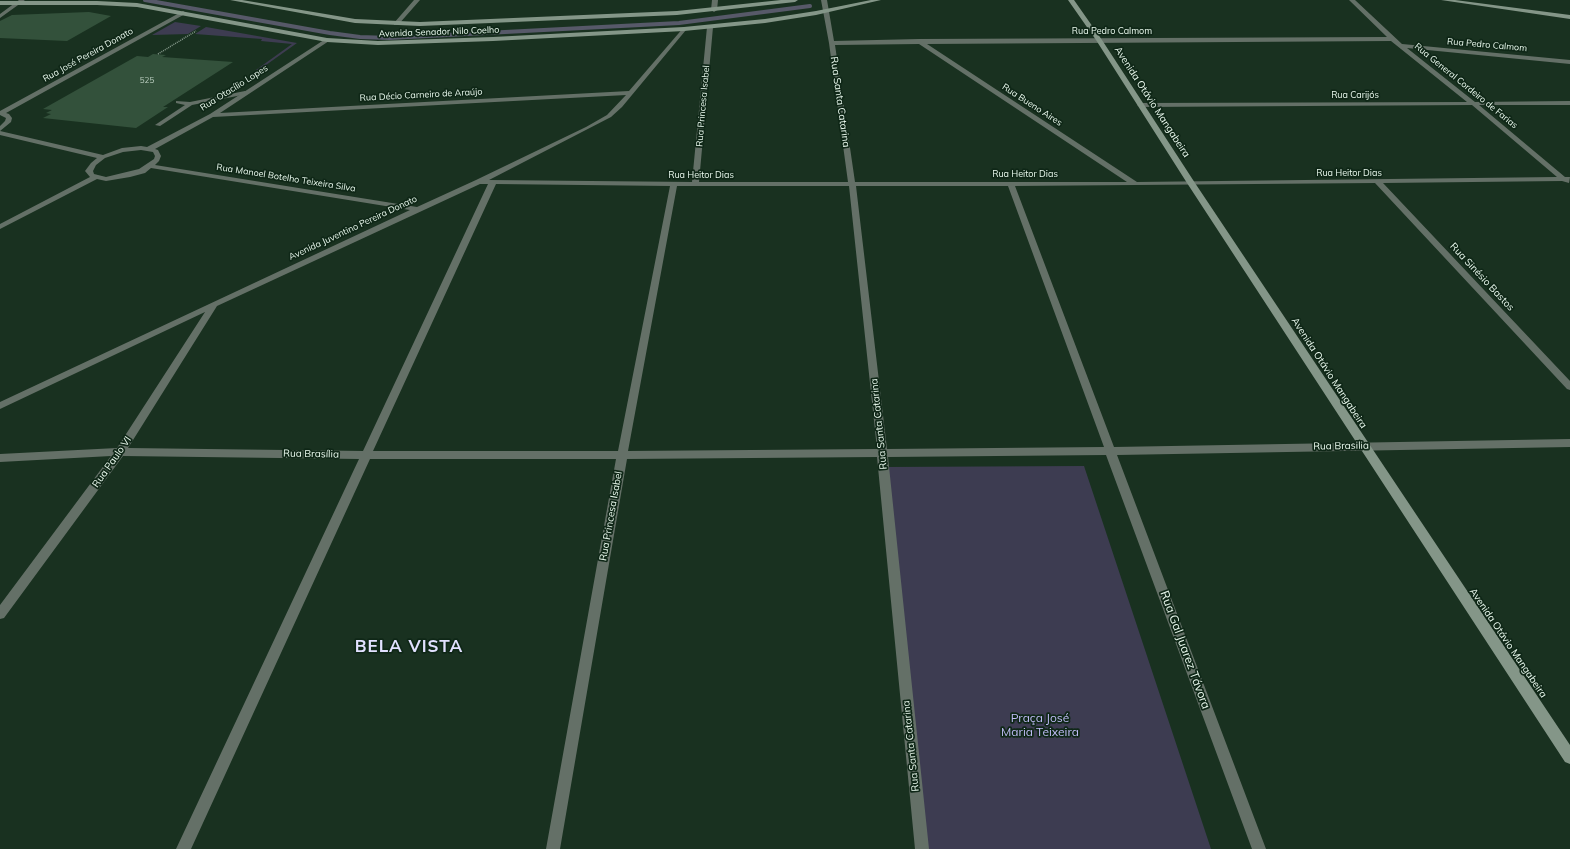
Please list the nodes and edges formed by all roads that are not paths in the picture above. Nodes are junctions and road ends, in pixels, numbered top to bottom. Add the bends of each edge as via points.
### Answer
1 (233, 0) edge
2 (417, 0) edge
3 (715, 0) edge
4 (795, 0) edge
5 (824, 0) edge
6 (878, 0) edge
7 (1070, 0) edge
8 (1352, 0) edge
9 (1444, 0) edge
10 (20, 2) edge
11 (0, 3) edge
12 (714, 10) junction
13 (826, 11) junction
14 (183, 13) junction
15 (0, 16) edge
16 (1570, 17) edge
17 (396, 24) junction
18 (710, 27) junction
19 (684, 29) junction
20 (1392, 39) junction
21 (327, 40) junction
22 (1099, 40) junction
23 (919, 42) junction
24 (832, 43) junction
25 (1402, 46) junction
26 (1570, 62) edge
27 (245, 93) junction
28 (630, 94) junction
29 (178, 102) dead end
30 (1570, 103) edge
31 (190, 104) junction
32 (1474, 104) junction
33 (1140, 106) junction
34 (0, 113) edge
35 (212, 115) junction
36 (158, 125) dead end
37 (0, 129) edge
38 (0, 133) edge
39 (149, 149) junction
40 (103, 157) junction
41 (151, 166) junction
42 (96, 178) junction
43 (1568, 181) edge
44 (479, 182) junction
45 (493, 182) junction
46 (1378, 182) junction
47 (1010, 183) junction
48 (1191, 183) junction
49 (674, 184) junction
50 (695, 184) junction
51 (852, 184) junction
52 (1136, 184) junction
53 (418, 209) junction
54 (0, 227) edge
55 (214, 304) junction
56 (1570, 387) edge
57 (0, 406) edge
58 (1570, 443) edge
59 (1363, 446) junction
60 (1111, 451) junction
61 (120, 452) junction
62 (882, 452) junction
63 (622, 454) junction
64 (366, 455) junction
65 (0, 458) edge
66 (0, 614) edge
67 (1570, 757) edge
68 (182, 849) edge
69 (553, 849) edge
70 (922, 849) edge
71 (1258, 849) edge

1 - 17 main road, Avenida Senador Nilo Coelho via 354,21
2 - 17 street
3 - 12 street
4 - 12 main road, Avenida Senador Nilo Coelho
5 - 13 street, Rua Santa Catarina
6 - 13 main road, Avenida Senador Nilo Coelho
7 - 22 main road, Avenida Otávio Mangabeira
8 - 20 street, Rua General Cordeiro de Farias
9 - 16 main road
10 - 11 main road, Avenida Senador Nilo Coelho
10 - 14 main road, Avenida Senador Nilo Coelho via 119,3
10 - 15 street
12 - 17 main road, Avenida Senador Nilo Coelho
13 - 18 main road, Avenida Senador Nilo Coelho
13 - 24 street, Rua Santa Catarina
14 - 21 main road, Avenida Senador Nilo Coelho
14 - 34 street, Rua José Pereira Donato
18 - 19 main road, Avenida Senador Nilo Coelho
18 - 50 street, Rua Princesa Isabel
19 - 21 main road, Avenida Senador Nilo Coelho via 421,42
19 - 28 street, Avenida Juventino Pereira Donato
20 - 22 street, Rua Pedro Calmom
20 - 25 street, Rua General Cordeiro de Farias
21 - 27 street, Rua Otacílio Lopes
22 - 23 street, Rua Pedro Calmom
22 - 33 main road, Avenida Otávio Mangabeira
23 - 24 street, Rua Pedro Calmom
23 - 52 street, Rua Bueno Aires
24 - 51 street, Rua Santa Catarina
25 - 26 street, Rua Pedro Calmom
25 - 32 street, Rua General Cordeiro de Farias
27 - 31 lane
27 - 35 street, Rua Otacílio Lopes
28 - 35 street, Rua Décio Carneiro de Araújo
28 - 44 street, Avenida Juventino Pereira Donato via 609,116
29 - 31 lane
30 - 32 street, Rua Carijós
31 - 36 lane
32 - 33 street, Rua Carijós
32 - 43 street, Rua General Cordeiro de Farias
33 - 48 main road, Avenida Otávio Mangabeira
34 - 37 street via 9,118
35 - 39 street, Rua Otacílio Lopes
38 - 40 street
39 - 40 street via 122,150
39 - 41 street via 156,151 158,156
40 - 42 street via 93,164 89,171
41 - 42 street via 118,178
41 - 53 street, Rua Manoel Botelho Teixeira Silva
42 - 54 street
43 - 46 street, Rua Heitor Dias
44 - 45 street, Rua Heitor Dias
44 - 53 street, Avenida Juventino Pereira Donato
45 - 49 street, Rua Heitor Dias
45 - 64 street
46 - 48 street, Rua Heitor Dias
46 - 56 street, Rua Sinésio Bastos
47 - 51 street, Rua Heitor Dias
47 - 52 street, Rua Heitor Dias
47 - 60 street, Rua Gal Juarez Távora
48 - 52 street, Rua Heitor Dias
48 - 59 main road, Avenida Otávio Mangabeira
49 - 50 street, Rua Heitor Dias
49 - 63 street, Rua Princesa Isabel
50 - 51 street, Rua Heitor Dias
51 - 62 street, Rua Santa Catarina
53 - 55 street, Avenida Juventino Pereira Donato
55 - 57 street, Avenida Juventino Pereira Donato
55 - 61 street, Rua Paulo VI
58 - 59 street, Rua Brasilia
59 - 60 street, Rua Brasilia
59 - 67 main road, Avenida Otávio Mangabeira
60 - 62 street, Rua Brasilia
60 - 71 street, Rua Gal Juarez Távora
61 - 64 street, Rua Brasília
61 - 65 street, Rua Brasília
61 - 66 street, Rua Paulo VI
62 - 63 street, Rua Brasília
62 - 70 street, Rua Santa Catarina
63 - 64 street, Rua Brasília
63 - 69 street, Rua Princesa Isabel
64 - 68 street

